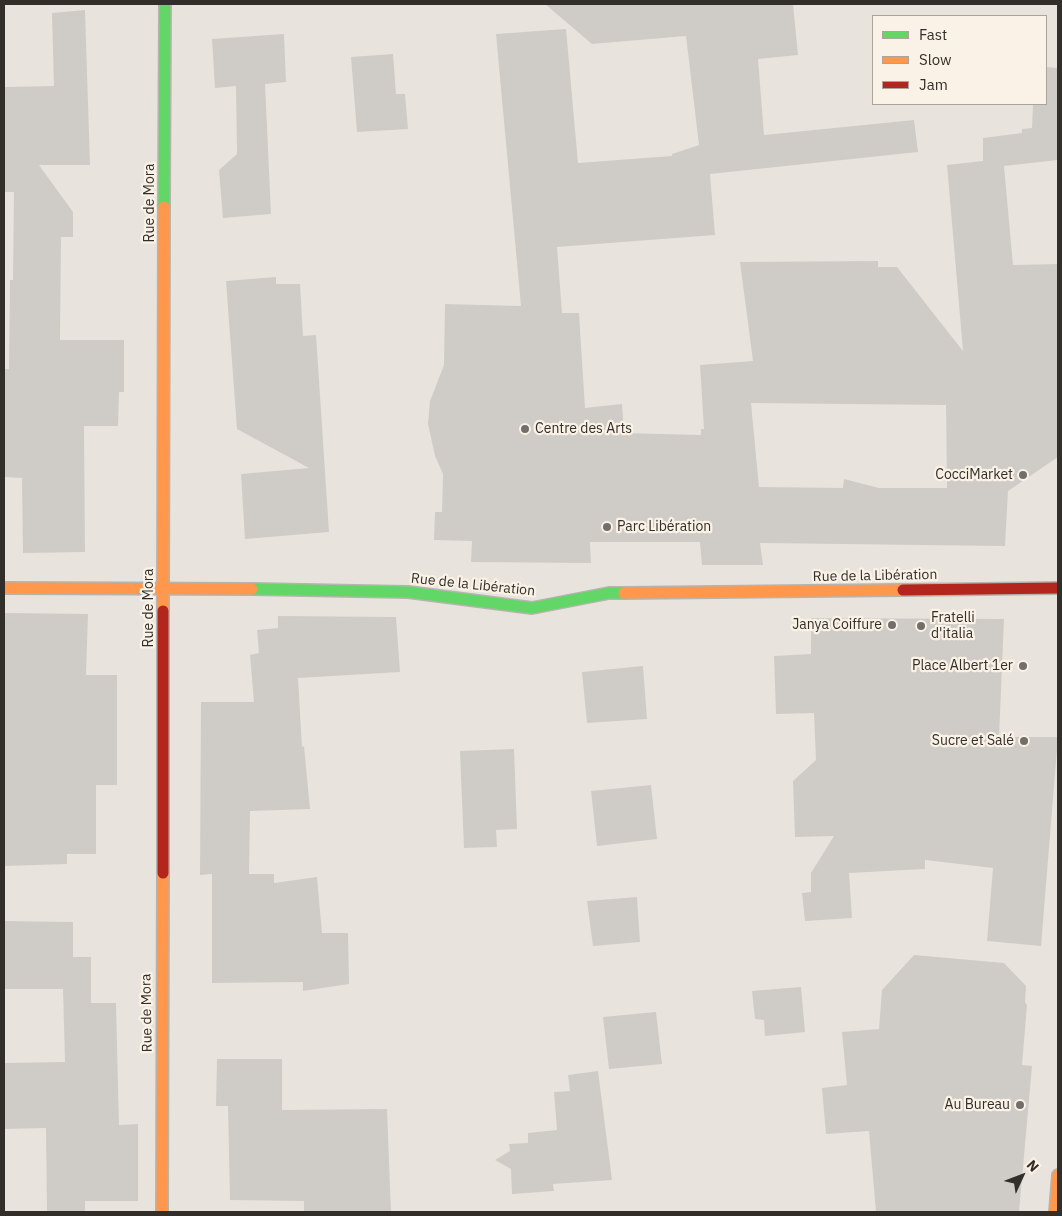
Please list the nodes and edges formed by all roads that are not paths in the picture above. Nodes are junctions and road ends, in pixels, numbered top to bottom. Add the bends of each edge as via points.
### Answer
1 (165, 4) edge
2 (163, 587) junction
3 (4, 588) edge
4 (1058, 588) edge
5 (1058, 1175) edge
6 (162, 1212) edge
7 (1055, 1212) edge

1 - 2 street, Rue de Mora
2 - 3 street, Rue de la Libération
2 - 4 street, Rue de la Libération via 408,592 532,608 609,593
2 - 6 street, Rue de Mora
5 - 7 street

